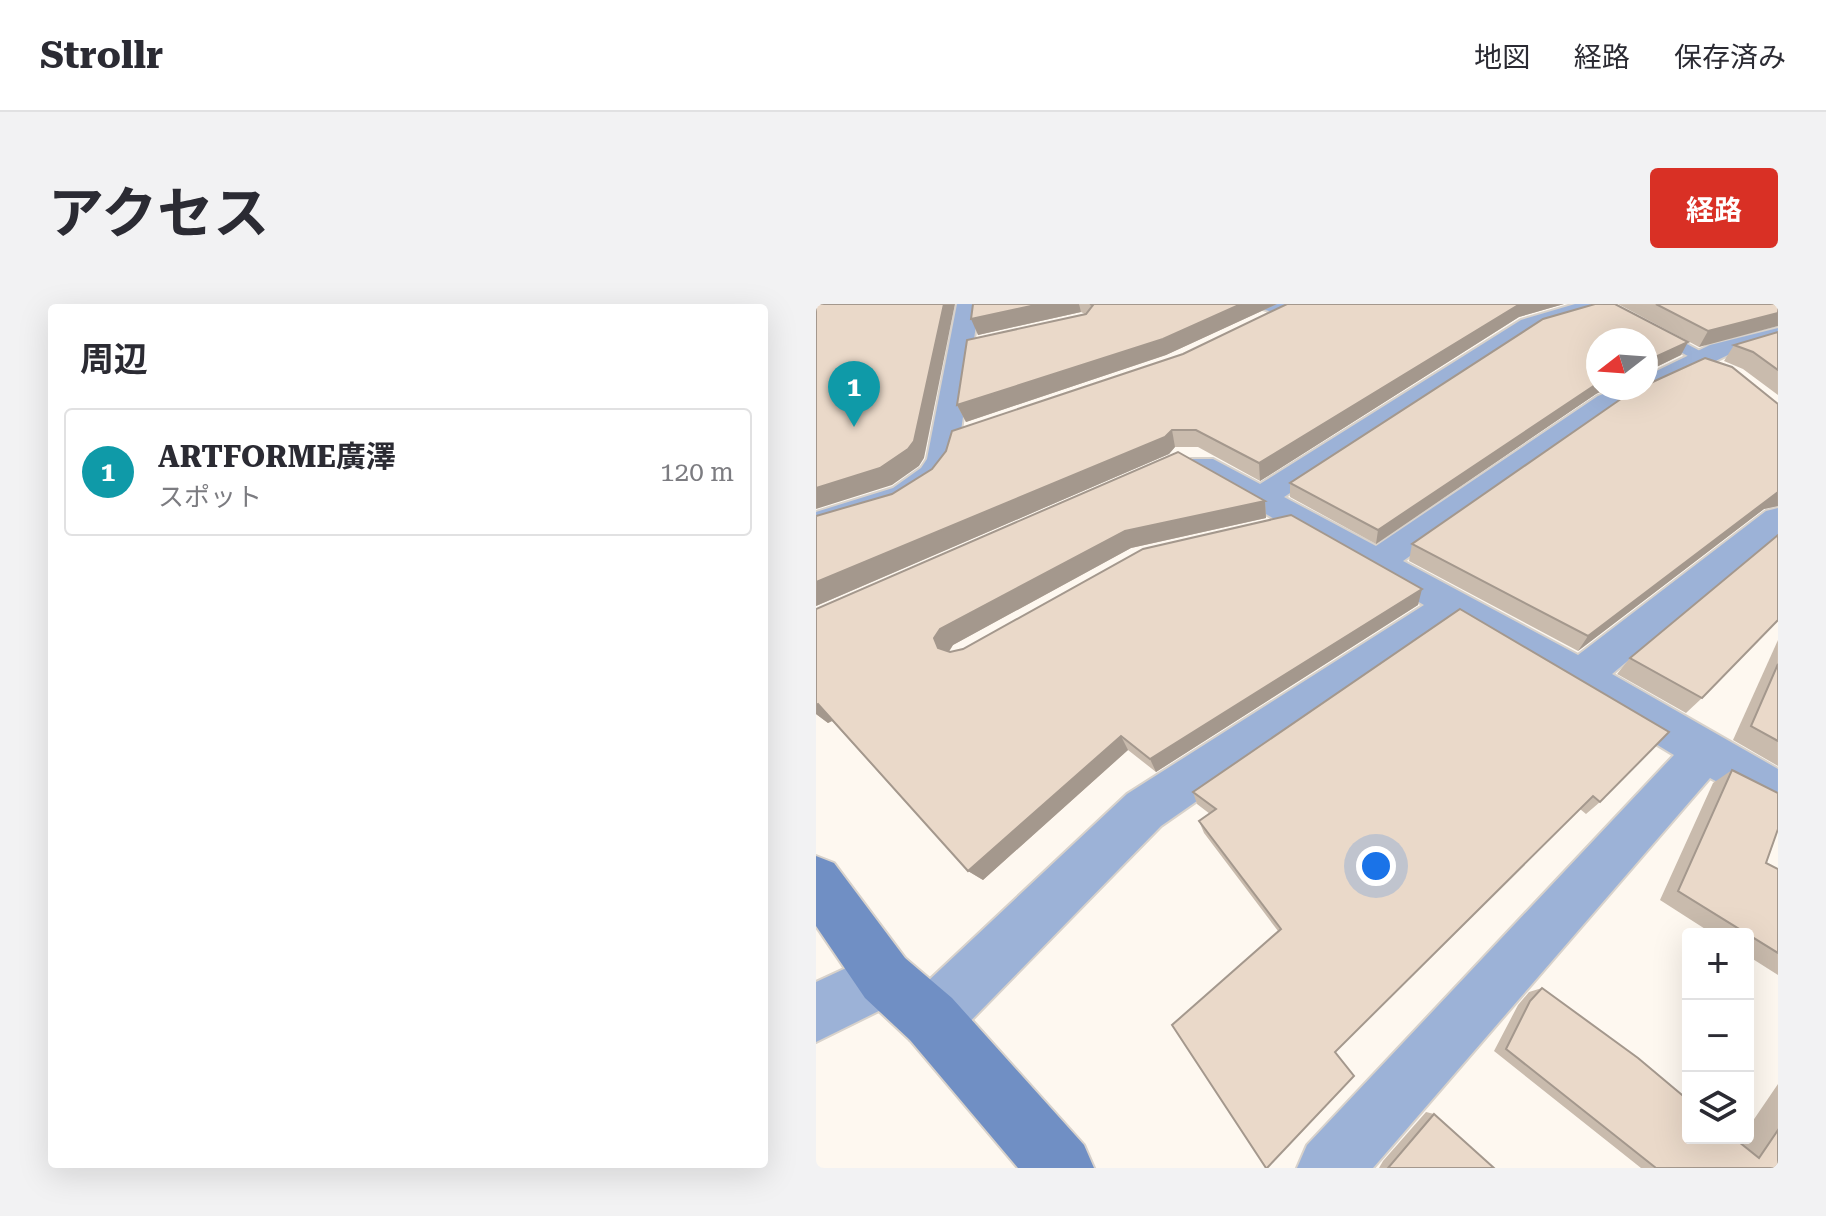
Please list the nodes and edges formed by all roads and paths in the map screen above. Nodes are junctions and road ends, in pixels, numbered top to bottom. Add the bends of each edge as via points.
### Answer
1 (968, 304) edge
2 (1600, 304) edge
3 (1778, 335) edge
4 (1701, 360) junction
5 (1732, 376) edge
6 (1658, 380) edge
7 (1613, 400) edge
8 (973, 432) edge
9 (945, 441) junction
10 (1186, 456) edge
11 (1278, 515) junction
12 (1778, 518) edge
13 (816, 523) edge
14 (1379, 561) junction
15 (1450, 606) junction
16 (1581, 676) junction
17 (1704, 753) junction
18 (1778, 793) edge
19 (816, 881) edge
20 (885, 978) junction
21 (816, 1013) edge
22 (931, 1019) junction
23 (1061, 1168) edge
24 (1330, 1168) edge

1 - 9 street via 974,346
2 - 4 lane
2 - 11 street via 1529,325
3 - 4 street
4 - 5 street
4 - 6 street
7 - 14 street
8 - 9 street
9 - 13 street via 934,476 920,487
10 - 11 street
11 - 14 street
12 - 16 street
14 - 15 street
15 - 16 street
15 - 22 street via 1144,810
16 - 17 street
17 - 18 street
17 - 24 street
19 - 20 street
20 - 21 street
20 - 22 street
22 - 23 street

